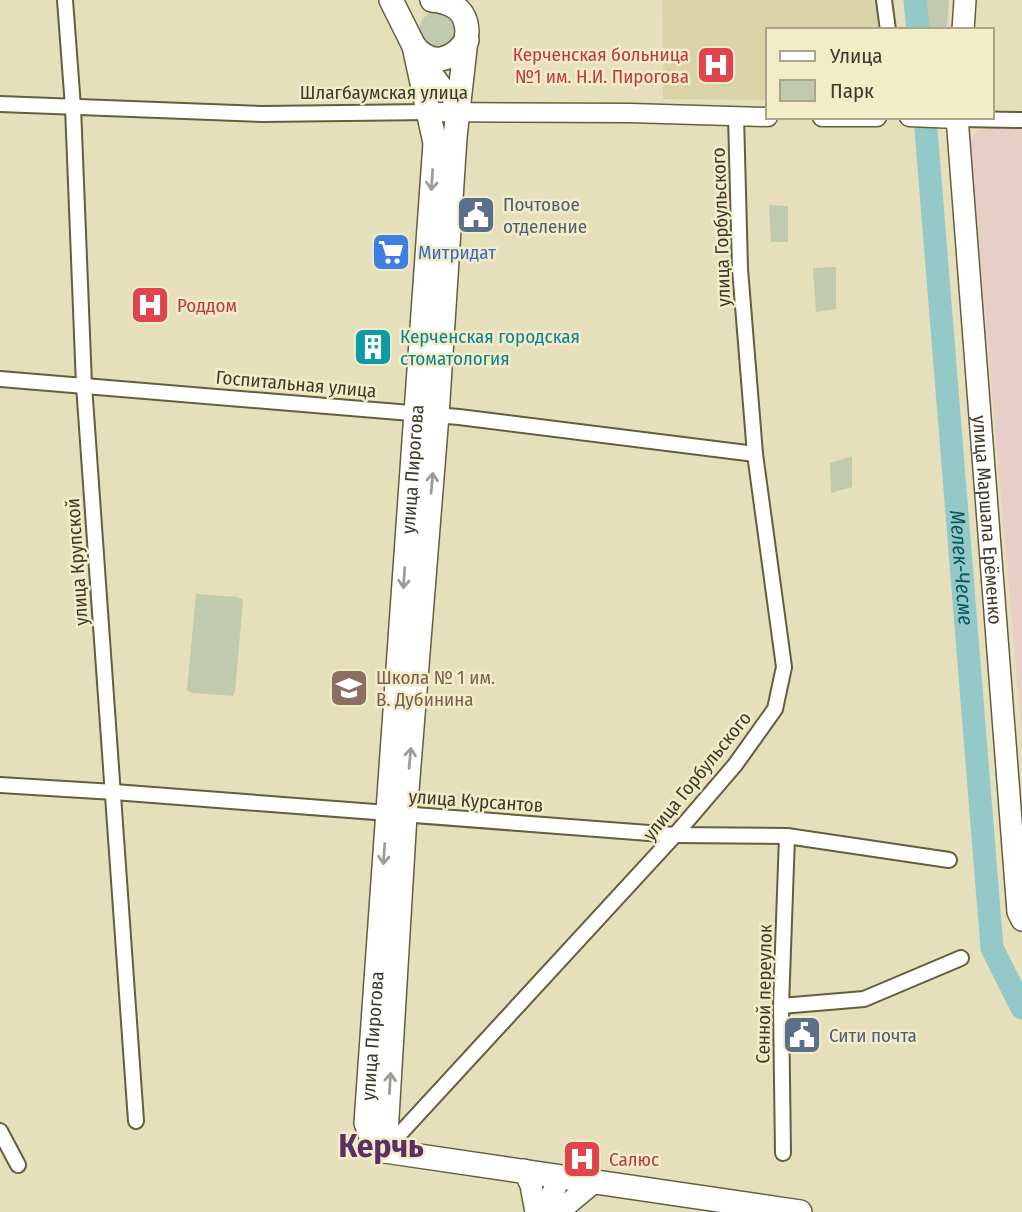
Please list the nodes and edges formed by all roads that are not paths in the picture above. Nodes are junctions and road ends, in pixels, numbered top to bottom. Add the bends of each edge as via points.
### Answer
1 (65, 0) edge
2 (391, 0) edge
3 (432, 0) edge
4 (440, 0) edge
5 (467, 0) edge
6 (884, 0) edge
7 (965, 0) edge
8 (888, 28) edge
9 (963, 28) edge
10 (467, 35) junction
11 (412, 43) junction
12 (0, 104) edge
13 (73, 107) junction
14 (457, 112) junction
15 (429, 113) junction
16 (736, 116) junction
17 (766, 117) edge
18 (953, 119) edge
19 (988, 119) edge
20 (1022, 120) edge
21 (0, 379) edge
22 (85, 385) junction
23 (427, 414) junction
24 (755, 454) junction
25 (0, 785) edge
26 (114, 792) junction
27 (396, 814) junction
28 (675, 835) junction
29 (787, 836) junction
30 (949, 860) dead end
31 (1022, 920) edge
32 (961, 958) dead end
33 (782, 1006) junction
34 (136, 1121) dead end
35 (0, 1131) edge
36 (384, 1151) junction
37 (783, 1153) dead end
38 (18, 1165) dead end
39 (524, 1170) junction
40 (561, 1177) junction
41 (594, 1182) junction
42 (536, 1212) edge
43 (544, 1212) edge
44 (558, 1212) edge
45 (800, 1212) edge

1 - 13 street, улица Крупской
2 - 11 main road
3 - 4 main road
3 - 11 main road via 412,17
4 - 10 main road via 461,11
5 - 10 street
6 - 8 street
7 - 9 main road
10 - 11 main road via 455,55 440,59 422,54
10 - 14 main road, улица Пирогова
11 - 14 street
11 - 15 main road, улица Пирогова
12 - 13 street, Шлагбаумская улица
13 - 15 street, Шлагбаумская улица via 261,114
13 - 22 street, улица Крупской
14 - 15 street, Шлагбаумская улица
14 - 16 street, Шлагбаумская улица
14 - 23 main road, улица Пирогова
15 -> 23 main road, улица Пирогова via 435,143
16 - 17 street, Шлагбаумская улица
16 - 24 street, улица Горбульского via 740,269
18 - 31 main road, улица Маршала Ерёменко
19 - 20 street
21 - 22 street, Госпитальная улица
22 - 23 street, Госпитальная улица
22 - 26 street, улица Крупской
23 - 24 street, Госпитальная улица
23 - 27 main road, улица Пирогова
24 - 28 street, улица Горбульского via 784,667 780,688 775,709 735,765
25 - 26 street, улица Курсантов
26 - 27 street, улица Курсантов
26 - 34 street, улица Крупской
27 - 28 street, улица Курсантов
27 - 36 main road, улица Пирогова via 366,1123
28 - 29 street, улица Курсантов
28 - 36 street, улица Горбульского
29 - 30 street, улица Курсантов
29 - 33 street, Сенной переулок
32 - 33 street via 863,999
33 - 37 street, Сенной переулок
35 - 38 street
36 - 39 main road
39 - 40 main road
39 - 42 main road
40 - 41 main road
40 - 43 main road
41 - 44 main road
41 - 45 main road

